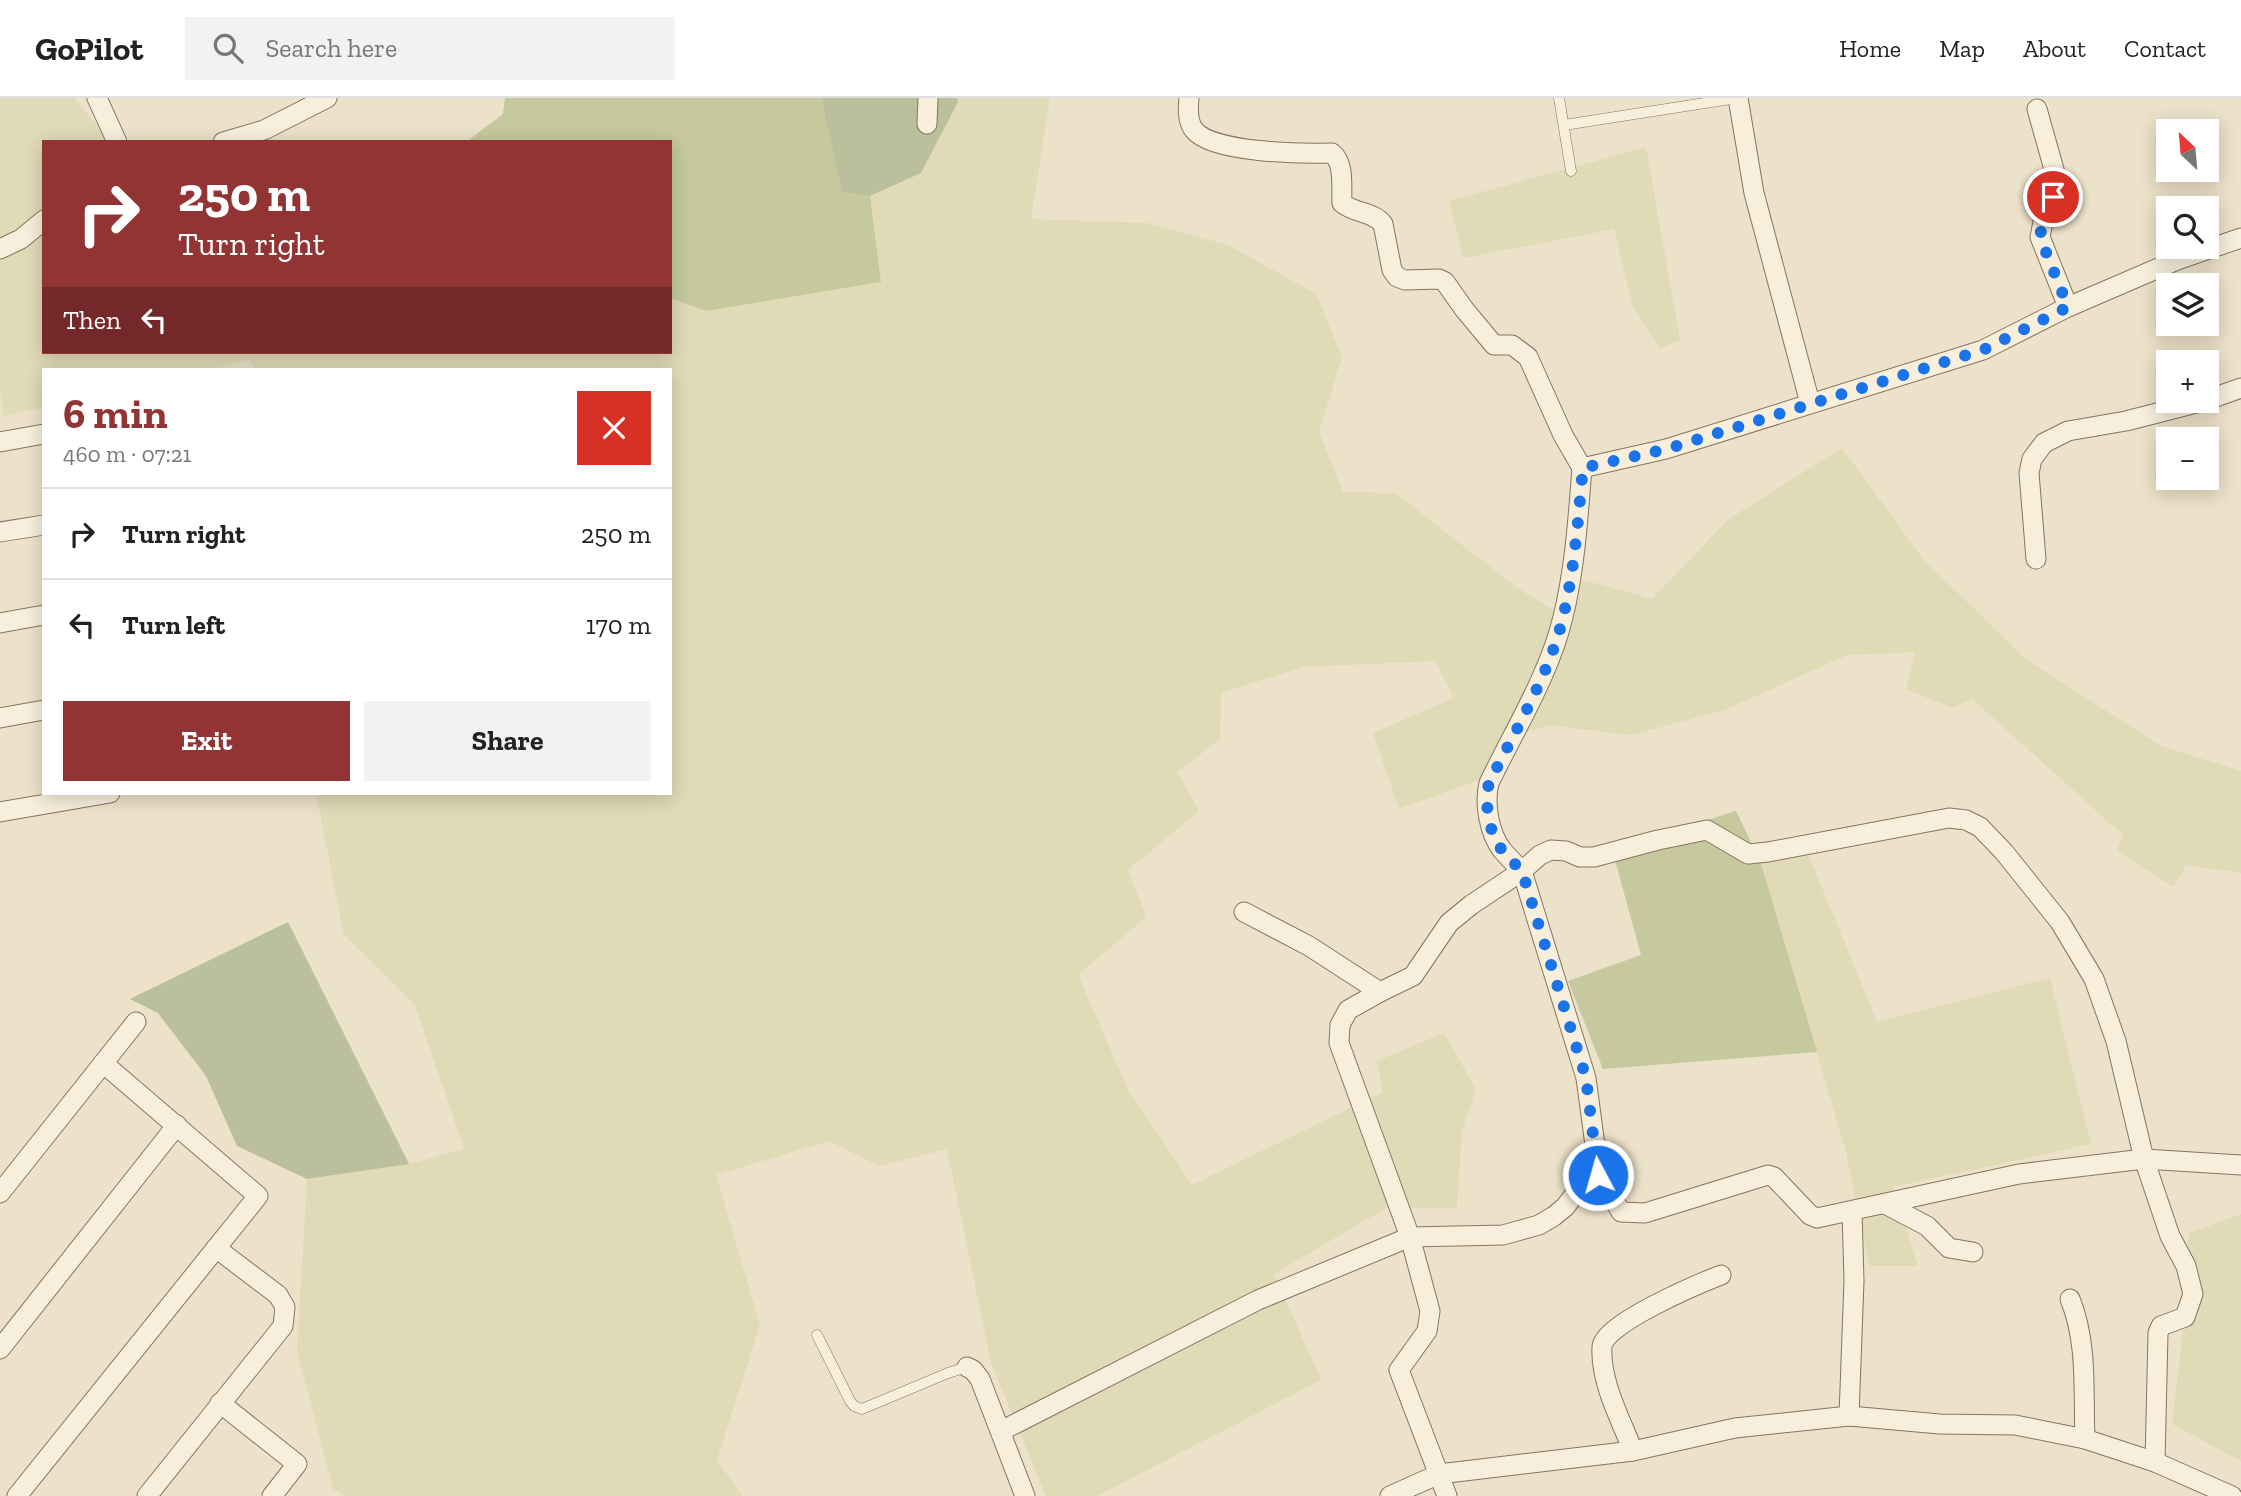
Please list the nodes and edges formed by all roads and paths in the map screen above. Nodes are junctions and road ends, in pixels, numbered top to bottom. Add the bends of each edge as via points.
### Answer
1 (97, 98) edge
2 (327, 98) edge
3 (928, 98) edge
4 (1189, 98) edge
5 (1559, 98) edge
6 (1737, 98) edge
7 (2037, 109) dead end
8 (927, 124) dead end
9 (1564, 125) junction
10 (116, 140) edge
11 (230, 140) edge
12 (1572, 171) dead end
13 (42, 222) edge
14 (2241, 238) edge
15 (0, 249) edge
16 (2068, 307) junction
17 (2241, 388) edge
18 (2219, 395) edge
19 (1810, 403) junction
20 (2156, 413) edge
21 (42, 434) edge
22 (0, 442) edge
23 (1583, 468) junction
24 (42, 525) edge
25 (0, 532) edge
26 (2036, 559) dead end
27 (42, 615) edge
28 (0, 623) edge
29 (42, 710) edge
30 (0, 718) edge
31 (98, 795) edge
32 (0, 812) edge
33 (1522, 871) junction
34 (1244, 912) dead end
35 (1380, 992) junction
36 (136, 1021) dead end
37 (103, 1063) junction
38 (177, 1125) junction
39 (2144, 1159) junction
40 (2241, 1165) edge
41 (1598, 1175) junction
42 (0, 1193) edge
43 (1885, 1203) junction
44 (1852, 1211) junction
45 (1410, 1237) junction
46 (216, 1248) junction
47 (1973, 1252) dead end
48 (1721, 1275) dead end
49 (2070, 1300) dead end
50 (817, 1335) dead end
51 (0, 1349) edge
52 (967, 1367) joint
53 (220, 1404) junction
54 (1849, 1416) junction
55 (1002, 1431) junction
56 (2085, 1439) junction
57 (1633, 1451) junction
58 (2155, 1462) junction
59 (1439, 1474) junction
60 (17, 1496) edge
61 (147, 1496) edge
62 (272, 1496) edge
63 (1025, 1496) edge
64 (1390, 1496) edge
65 (1447, 1496) edge
66 (2232, 1496) edge

1 - 10 street
2 - 11 street via 264,130
3 - 8 street
4 - 23 street via 1192,128 1201,137 1262,151 1332,153 1337,157 1342,203 1378,218 1397,277 1445,282 1494,345 1512,345 1528,357
5 - 9 lane
6 - 9 lane
6 - 19 street via 1754,193
7 - 16 street via 2057,180 2040,237
9 - 12 lane
13 - 15 street
14 - 16 street
16 - 19 street via 1983,350
17 - 18 street
19 - 23 street via 1667,449
20 - 26 street via 2068,431 2044,443 2029,473
21 - 22 street
23 - 33 street via 1563,618 1486,796 1500,849
24 - 25 street
27 - 28 street
29 - 30 street
31 - 32 street
33 - 35 street via 1449,923 1413,976
33 - 39 street via 1551,850 1594,857 1707,830 1748,854 1950,818 1966,820 1980,827 2004,852 2060,922 2094,979 2116,1041
33 - 41 street via 1586,1078
34 - 35 street via 1309,946
35 - 45 street via 1348,1010 1340,1025 1339,1043
36 - 37 street
37 - 38 street
37 - 42 street
38 - 46 street via 258,1196
38 - 51 street
39 - 40 street
39 - 43 street via 2018,1174
39 - 58 street via 2193,1294 2185,1317 2161,1326 2158,1333
41 - 44 street via 1620,1212 1633,1214 1768,1175 1811,1216
41 - 45 street via 1585,1181 1565,1207 1539,1225 1503,1235
43 - 44 street
43 - 47 street via 1927,1226 1949,1248
44 - 54 street
45 - 55 street via 1258,1300
45 - 59 street via 1430,1320 1399,1370
46 - 53 street via 278,1295 285,1307 283,1326
46 - 60 street
48 - 57 street via 1647,1309 1606,1334 1602,1345 1606,1377
49 - 56 street via 2083,1346
50 - 52 lane via 850,1401 862,1409
52 - 55 street via 980,1379
53 - 61 street
53 - 62 street via 297,1464
54 - 56 street via 2015,1426
54 - 57 street via 1735,1428
55 - 63 street
56 - 58 street
57 - 59 street
58 - 66 street
59 - 64 street
59 - 65 street

